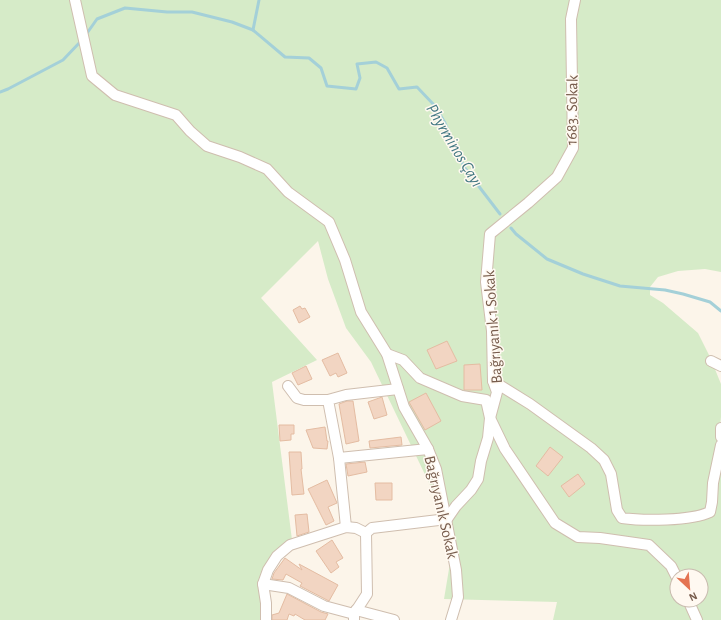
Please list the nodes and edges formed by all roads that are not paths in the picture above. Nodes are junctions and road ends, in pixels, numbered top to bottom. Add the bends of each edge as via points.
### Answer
1 (75, 0) edge
2 (575, 0) edge
3 (490, 234) joint
4 (386, 354) junction
5 (711, 361) dead end
6 (721, 366) edge
7 (493, 381) junction
8 (288, 386) dead end
9 (398, 389) junction
10 (328, 400) junction
11 (490, 418) junction
12 (721, 428) edge
13 (721, 437) edge
14 (721, 445) edge
15 (428, 449) junction
16 (339, 458) junction
17 (447, 519) junction
18 (346, 527) junction
19 (366, 533) junction
20 (673, 568) edge
21 (263, 584) junction
22 (692, 608) edge
23 (355, 615) edge
24 (266, 620) edge
25 (394, 620) edge
26 (451, 620) edge
27 (697, 620) edge

1 - 4 street, Bağrıyanık Sokak via 92,76 115,95 176,115 207,146 267,169 288,192 329,222 345,260 361,312
2 - 3 street, 1683. Sokak via 571,19 573,148 557,177
3 - 7 street, Bağrıyanık 1 Sokak via 486,282 492,331
4 - 9 street, Bağrıyanık Sokak
4 - 11 street via 403,360 420,378 462,396 486,400
5 - 6 street
7 - 11 street, Bağrıyanık 1 Sokak via 497,392
7 - 14 street via 530,404 604,460 611,474 617,510 622,518 668,519 705,515 710,512
8 - 10 street via 296,398
9 - 10 street via 346,395
9 - 15 street, Bağrıyanık Sokak via 404,407
10 - 16 street
11 - 17 street, Bağrıyanık 1 Sokak via 478,480
11 - 20 street via 505,449 555,523 578,538 600,538 649,545
12 - 13 street
15 - 16 street
15 - 17 street, Bağrıyanık Sokak via 436,469
16 - 18 street
17 - 19 street via 372,528
17 - 26 street, Bağrıyanık Sokak via 458,597
18 - 19 street
18 - 21 street via 290,546 277,556
19 - 23 street via 367,594
21 - 23 street via 289,588 324,606
21 - 24 street
22 - 27 street
23 - 25 street

